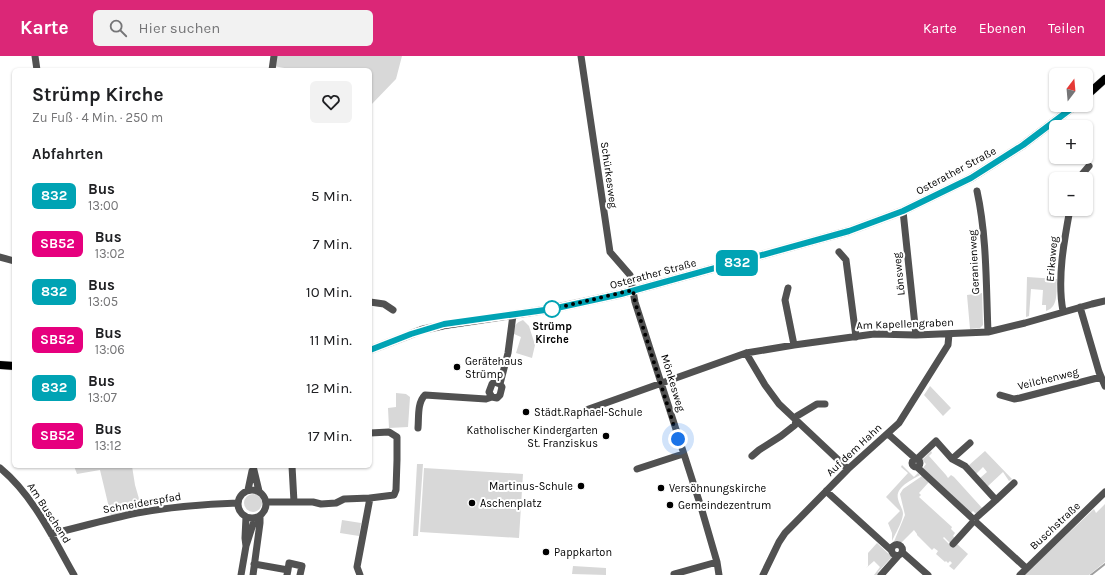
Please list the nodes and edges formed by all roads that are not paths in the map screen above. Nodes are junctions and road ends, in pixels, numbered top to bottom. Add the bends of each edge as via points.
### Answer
1 (35, 56) edge
2 (274, 56) edge
3 (581, 56) edge
4 (37, 68) edge
5 (272, 68) edge
6 (1105, 79) edge
7 (1093, 90) edge
8 (1067, 112) edge
9 (1089, 166) dead end
10 (1084, 172) edge
11 (977, 191) dead end
12 (903, 211) junction
13 (1069, 216) edge
14 (838, 252) dead end
15 (0, 257) edge
16 (12, 260) edge
17 (788, 288) dead end
18 (633, 290) junction
19 (1105, 301) edge
20 (372, 302) edge
21 (1080, 307) junction
22 (393, 310) dead end
23 (1063, 312) junction
24 (513, 315) junction
25 (988, 332) junction
26 (949, 334) junction
27 (916, 335) junction
28 (856, 336) junction
29 (794, 345) junction
30 (372, 349) edge
31 (746, 353) junction
32 (0, 365) edge
33 (12, 366) edge
34 (1101, 377) junction
35 (661, 384) junction
36 (1105, 386) edge
37 (1000, 395) dead end
38 (825, 404) dead end
39 (586, 410) dead end
40 (796, 420) junction
41 (418, 428) dead end
42 (372, 433) edge
43 (888, 434) junction
44 (970, 443) dead end
45 (683, 454) junction
46 (752, 456) dead end
47 (916, 459) junction
48 (952, 459) junction
49 (0, 468) edge
50 (253, 468) edge
51 (253, 468) edge
52 (292, 468) edge
53 (637, 469) dead end
54 (848, 469) junction
55 (1014, 483) dead end
56 (248, 490) junction
57 (258, 491) junction
58 (826, 491) junction
59 (1105, 492) edge
60 (370, 498) junction
61 (996, 500) junction
62 (267, 502) junction
63 (294, 502) junction
64 (238, 503) junction
65 (246, 517) junction
66 (257, 517) junction
67 (974, 520) junction
68 (51, 534) junction
69 (953, 544) dead end
70 (246, 546) junction
71 (900, 554) junction
72 (717, 562) junction
73 (254, 564) junction
74 (1026, 568) junction
75 (288, 573) edge
76 (674, 574) edge
77 (74, 575) edge
78 (241, 575) edge
79 (253, 575) edge
80 (300, 575) edge
81 (360, 575) edge
82 (719, 575) edge
83 (763, 575) edge
84 (881, 575) edge
85 (928, 575) edge
86 (1020, 575) edge

1 - 4 street
2 - 5 street
3 - 18 street, Schürkesweg via 610,252 630,275
6 - 7 main road
8 - 12 main road, Osterather Straße via 1040,133 971,178
9 - 10 street
11 - 25 street, Geranienweg via 985,241
12 - 18 main road, Osterather Straße via 849,231
12 - 27 street, Lönsweg
13 - 23 street, Erikaweg via 1062,262 1060,298
14 - 28 street via 846,260
15 - 16 street
17 - 29 street via 785,300
18 - 24 main road, Osterather Straße via 552,309
18 - 35 street, Mönkesweg
19 - 21 street, Am Kapellengraben
20 - 22 street via 384,304
21 - 23 street, Am Kapellengraben
21 - 34 street
23 - 25 street, Am Kapellengraben
24 - 30 main road, Osterather Straße via 444,324
24 - 41 street via 508,353 500,384 494,382 489,392 492,397 486,399 425,395 421,399
25 - 26 street, Am Kapellengraben
26 - 27 street, Am Kapellengraben
26 - 43 street, Auf dem Hahn via 944,352 903,419
27 - 28 street, Am Kapellengraben
28 - 29 street, Am Kapellengraben
29 - 31 street, Am Kapellengraben
31 - 35 street, Am Kapellengraben
31 - 40 street via 779,404
32 - 33 main road
34 - 36 street
34 - 37 street, Veilchenweg via 1020,398
35 - 39 street, Am Kapellengraben
35 - 45 street, Mönkesweg
38 - 40 street via 818,404 797,416
40 - 46 street via 795,425
40 - 54 street
42 - 60 street via 388,432 397,437 398,460 394,495
43 - 47 street
43 - 54 street, Auf dem Hahn
44 - 48 street
45 - 53 street
45 - 72 street, Mönkesweg
47 - 48 street via 936,441
47 - 67 street via 920,462 917,467
48 - 61 street via 965,466
49 - 68 street, Am Buschend via 24,492
50 - 56 street
51 - 57 street
52 - 63 street
54 - 58 street, Auf dem Hahn
55 - 61 street
56 - 57 street
56 - 64 street via 241,495
57 - 62 street
58 - 71 street via 891,550 893,546 901,547
58 - 83 street, Auf dem Hahn via 785,533
59 - 74 street, Buschstraße
60 - 63 street via 344,499 336,503 322,504
60 - 81 street via 357,568
61 - 67 street
62 - 63 street
62 - 66 street via 265,510
64 - 65 street via 240,511
64 - 68 street, Schneiderspfad via 137,513
65 - 66 street
65 - 70 street
66 - 70 street
66 - 73 street via 260,523
67 - 69 street
67 - 74 street
68 - 77 street, Am Buschend
70 - 78 street
71 - 84 street
71 - 85 street
72 - 76 street
72 - 82 street, Mönkesweg
73 - 75 street
73 - 79 street
74 - 86 street, Buschstraße
75 - 80 street via 289,563 302,566

